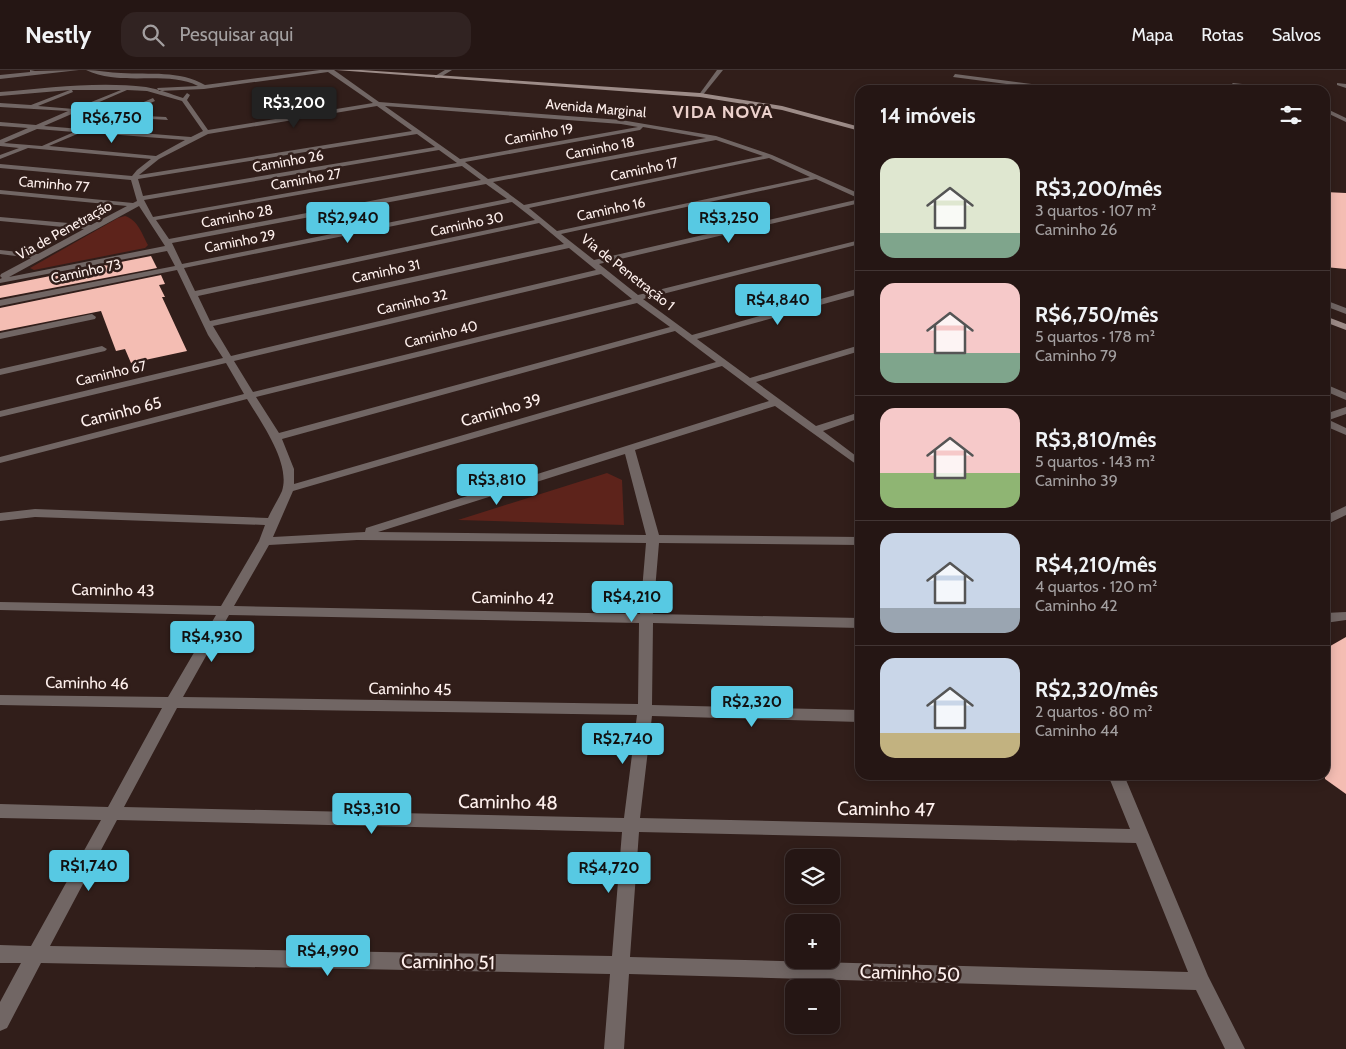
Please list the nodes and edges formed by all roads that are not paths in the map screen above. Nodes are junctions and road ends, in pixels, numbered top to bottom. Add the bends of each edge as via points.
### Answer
1 (76, 70) edge
2 (89, 70) edge
3 (330, 70) edge
4 (339, 70) edge
5 (449, 70) edge
6 (720, 70) edge
7 (33, 72) edge
8 (123, 75) junction
9 (955, 76) dead end
10 (0, 77) edge
11 (437, 77) junction
12 (1338, 84) dead end
13 (1035, 85) edge
14 (1346, 86) edge
15 (81, 87) junction
16 (204, 87) junction
17 (130, 88) junction
18 (170, 88) junction
19 (147, 89) junction
20 (0, 94) edge
21 (700, 95) junction
22 (153, 100) dead end
23 (184, 100) junction
24 (378, 104) junction
25 (0, 105) edge
26 (28, 107) junction
27 (75, 111) junction
28 (1330, 112) edge
29 (118, 115) junction
30 (166, 119) dead end
31 (1346, 120) edge
32 (0, 124) edge
33 (651, 126) junction
34 (35, 128) junction
35 (855, 128) edge
36 (82, 131) junction
37 (206, 132) junction
38 (419, 132) junction
39 (716, 138) junction
40 (191, 139) junction
41 (0, 143) edge
42 (27, 146) junction
43 (43, 148) junction
44 (441, 148) junction
45 (770, 156) junction
46 (0, 157) edge
47 (157, 158) junction
48 (462, 162) junction
49 (0, 166) edge
50 (818, 177) junction
51 (134, 178) junction
52 (489, 182) junction
53 (0, 192) edge
54 (855, 195) edge
55 (513, 200) junction
56 (138, 202) junction
57 (855, 202) edge
58 (523, 207) junction
59 (0, 219) edge
60 (152, 219) junction
61 (540, 221) junction
62 (94, 228) junction
63 (556, 233) junction
64 (855, 243) edge
65 (168, 245) junction
66 (570, 245) junction
67 (0, 252) edge
68 (40, 257) junction
69 (592, 263) junction
70 (178, 266) junction
71 (602, 271) junction
72 (0, 280) edge
73 (855, 292) edge
74 (193, 294) junction
75 (637, 299) junction
76 (0, 303) edge
77 (1330, 305) edge
78 (1346, 310) edge
79 (92, 317) dead end
80 (1330, 321) edge
81 (208, 324) junction
82 (1346, 327) edge
83 (677, 328) junction
84 (0, 336) edge
85 (690, 338) junction
86 (102, 349) dead end
87 (855, 349) edge
88 (228, 359) junction
89 (723, 363) junction
90 (0, 372) edge
91 (748, 381) junction
92 (1330, 389) edge
93 (251, 395) junction
94 (1346, 397) edge
95 (777, 402) junction
96 (1346, 410) edge
97 (0, 414) edge
98 (1330, 416) edge
99 (855, 417) edge
100 (1330, 424) edge
101 (816, 430) junction
102 (1346, 432) edge
103 (276, 437) junction
104 (630, 451) junction
105 (0, 460) edge
106 (855, 460) edge
107 (288, 489) junction
108 (1346, 510) edge
109 (0, 517) edge
110 (1330, 518) edge
111 (272, 522) junction
112 (357, 536) junction
113 (653, 537) junction
114 (855, 540) edge
115 (266, 541) junction
116 (0, 606) edge
117 (225, 610) junction
118 (1346, 616) edge
119 (646, 618) junction
120 (1330, 618) edge
121 (855, 623) edge
122 (0, 700) edge
123 (173, 702) junction
124 (646, 710) junction
125 (855, 716) edge
126 (1118, 780) edge
127 (0, 811) edge
128 (114, 814) junction
129 (631, 824) junction
130 (1140, 836) junction
131 (0, 954) edge
132 (36, 954) junction
133 (620, 965) junction
134 (1201, 981) junction
135 (0, 1021) edge
136 (614, 1049) edge
137 (1235, 1049) edge

1 - 7 street
2 - 8 street
3 - 16 street
3 - 24 street
4 - 11 main road
5 - 11 street
6 - 21 street
7 - 10 street
8 - 16 street via 172,74 197,80
8 - 18 street via 163,83
9 - 13 street
11 - 21 main road
12 - 14 street
15 - 17 street
15 - 20 street
15 - 26 street
16 - 18 street
16 - 23 street via 187,94
17 - 19 street
17 - 27 street
18 - 19 street
19 - 23 street
21 - 35 main road via 782,108
22 - 29 street
23 - 37 street
24 - 33 street, Avenida Marginal
24 - 37 street, Avenida Marginal
24 - 38 street, Via de Penetração 1
25 - 26 street
26 - 27 street
27 - 34 street
28 - 31 street
29 - 30 street
29 - 36 street
32 - 34 street
33 - 39 street, Avenida Marginal
33 - 48 street, Caminho 19
34 - 36 street
34 - 41 street
36 - 40 street
36 - 43 street
37 - 40 street, Avenida Marginal
38 - 44 street, Via de Penetração 1
38 - 51 street
39 - 45 street, Avenida Marginal
39 - 52 street, Caminho 18
40 - 47 street, Avenida Marginal
41 - 42 street
42 - 43 street
42 - 46 street
43 - 47 street
44 - 48 street, Via de Penetração 1
44 - 56 street, Caminho 26
45 - 50 street, Avenida Marginal
45 - 58 street, Caminho 17
47 - 51 street, Avenida Marginal
48 - 52 street, Via de Penetração 1
48 - 60 street, Caminho 27
49 - 51 street
50 - 54 street, Avenida Marginal
50 - 63 street, Caminho 16
51 - 56 street
52 - 55 street, Via de Penetração 1
52 - 65 street, Caminho 28
53 - 56 street, Caminho 77
55 - 58 street, Via de Penetração 1
55 - 70 street, Caminho 29
56 - 60 street
56 - 62 street, Via de Penetração
57 - 69 street
58 - 61 street, Via de Penetração 1
59 - 62 street
60 - 65 street
61 - 63 street, Via de Penetração 1
61 - 74 street, Caminho 30
62 - 68 street, Via de Penetração
63 - 66 street, Via de Penetração 1
64 - 75 street, Caminho 40
65 - 70 street
65 - 72 street, Caminho 28
66 - 69 street, Via de Penetração 1
66 - 81 street, Caminho 31
67 - 68 street
68 - 72 street, Via de Penetração
69 - 71 street, Via de Penetração 1
70 - 74 street
70 - 76 street, Caminho 73
71 - 75 street, Via de Penetração 1
71 - 88 street, Caminho 32
73 - 85 street
74 - 81 street
75 - 83 street, Via de Penetração 1
75 - 93 street, Caminho 40
77 - 78 street
79 - 84 street
80 - 82 main road
81 - 88 street
83 - 85 street, Via de Penetração 1
83 - 103 street
85 - 89 street, Via de Penetração 1
86 - 90 street
87 - 91 street
88 - 93 street
88 - 97 street, Caminho 67
89 - 91 street, Via de Penetração 1
89 - 107 street, Caminho 39
91 - 95 street, Via de Penetração 1
92 - 94 street
93 - 103 street
93 - 105 street, Caminho 65
95 - 101 street, Via de Penetração 1
95 - 104 street
96 - 98 street
99 - 101 street
100 - 102 street
101 - 106 street, Via de Penetração 1
103 - 107 street via 288,469
104 - 112 street
104 - 113 street
107 - 111 street
108 - 110 street
109 - 111 street via 36,513
111 - 115 street
112 - 113 street
112 - 115 street
113 - 114 street
113 - 119 street
115 - 117 street
116 - 117 street, Caminho 43
117 - 119 street, Caminho 42
117 - 123 street
118 - 120 street
119 - 121 street, Caminho 42
119 - 124 street
122 - 123 street, Caminho 46
123 - 124 street, Caminho 45
123 - 128 street
124 - 125 street, Caminho 45
124 - 129 street
126 - 130 street
127 - 128 street, Caminho 48
128 - 129 street, Caminho 48
128 - 132 street
129 - 130 street, Caminho 47
129 - 133 street
130 - 134 street
131 - 132 street, Caminho 51
132 - 133 street, Caminho 51
132 - 135 street
133 - 134 street, Caminho 50
133 - 136 street
134 - 137 street

